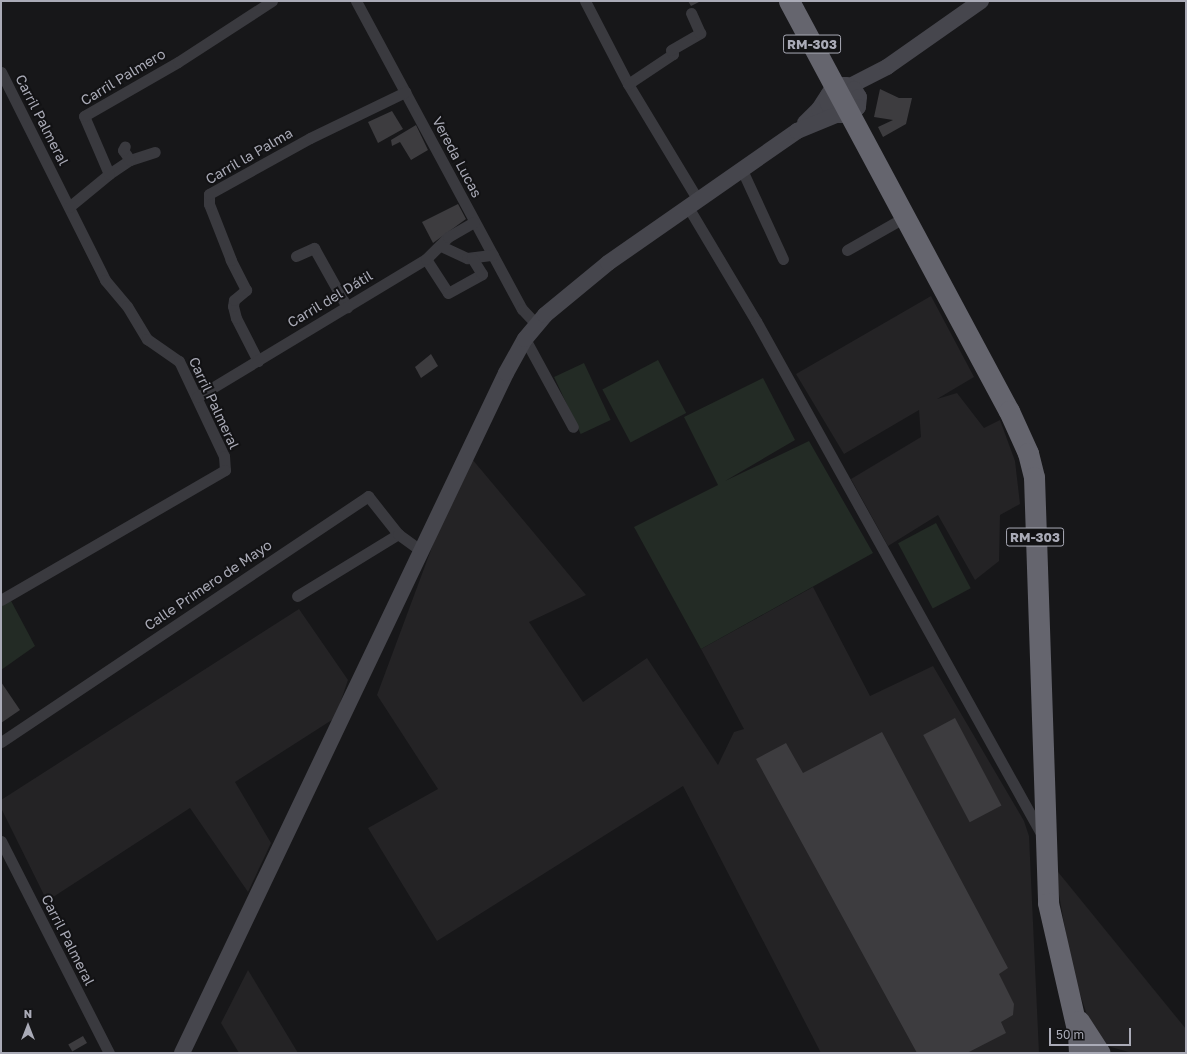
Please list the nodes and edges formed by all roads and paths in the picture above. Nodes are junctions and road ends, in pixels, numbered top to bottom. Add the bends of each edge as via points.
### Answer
1 (272, 1) edge
2 (356, 1) edge
3 (585, 1) edge
4 (789, 1) edge
5 (972, 4) edge
6 (691, 13) dead end
7 (887, 67) junction
8 (1, 72) edge
9 (628, 84) junction
10 (838, 89) junction
11 (405, 92) junction
12 (848, 110) junction
13 (797, 131) junction
14 (126, 146) dead end
15 (155, 152) dead end
16 (130, 160) junction
17 (742, 170) junction
18 (109, 174) junction
19 (693, 203) junction
20 (69, 207) junction
21 (905, 217) junction
22 (474, 222) junction
23 (441, 246) junction
24 (847, 250) dead end
25 (493, 255) junction
26 (296, 256) dead end
27 (472, 258) junction
28 (426, 259) junction
29 (783, 259) dead end
30 (347, 307) junction
31 (536, 324) junction
32 (525, 339) junction
33 (258, 360) junction
34 (196, 398) junction
35 (573, 427) dead end
36 (398, 534) junction
37 (421, 551) junction
38 (297, 596) dead end
39 (1, 600) edge
40 (1, 742) edge
41 (1, 841) edge
42 (1046, 842) junction
43 (1070, 1001) junction
44 (109, 1053) edge
45 (182, 1053) edge
46 (1079, 1053) edge
47 (1100, 1053) edge

1 - 18 street, Carril Palmero via 178,62 84,116
2 - 11 street, Vereda Lucas
3 - 9 street
4 - 10 highway, RM-303
5 - 7 main road
6 - 9 street via 700,33 671,50 673,54
7 - 10 main road
7 - 12 main road
8 - 20 street, Carril Palmeral
9 - 19 street
10 - 12 highway, RM-303
10 - 13 main road
11 - 22 street, Vereda Lucas
11 - 33 street, Carril la Palma via 310,138 209,194 209,204 246,290 234,300 236,318
12 - 13 main road
12 - 21 highway, RM-303
13 - 17 main road
14 - 16 street via 123,150
15 - 16 street
16 - 18 street
17 - 19 main road
17 - 29 street
18 - 20 street
19 - 31 main road via 585,281
19 - 42 street
20 - 34 street, Carril Palmeral via 105,280 128,306 147,339 179,361
21 - 24 street
21 - 42 highway, RM-303 via 1009,411 1028,453 1034,478
22 - 23 street, Carril del Dátil via 448,237
22 - 25 street, Vereda Lucas
23 - 27 street via 454,254
23 - 28 street, Carril del Dátil
25 - 27 street
25 - 31 street, Vereda Lucas via 522,309
26 - 30 street via 314,248
27 - 28 street via 482,274 448,293
28 - 30 street, Carril del Dátil
30 - 33 street, Carril del Dátil
31 - 32 main road
32 - 35 street
32 - 37 main road
33 - 34 street, Carril del Dátil
34 - 39 street, Carril Palmeral via 224,456 225,470
36 - 37 street, Calle Primero de Mayo
36 - 38 street
36 - 40 street, Calle Primero de Mayo via 368,496
37 - 45 main road
41 - 44 street, Carril Palmeral
42 - 43 highway, RM-303 via 1048,904
43 - 46 highway, RM-303
43 - 47 highway, RM-303 via 1083,1031

